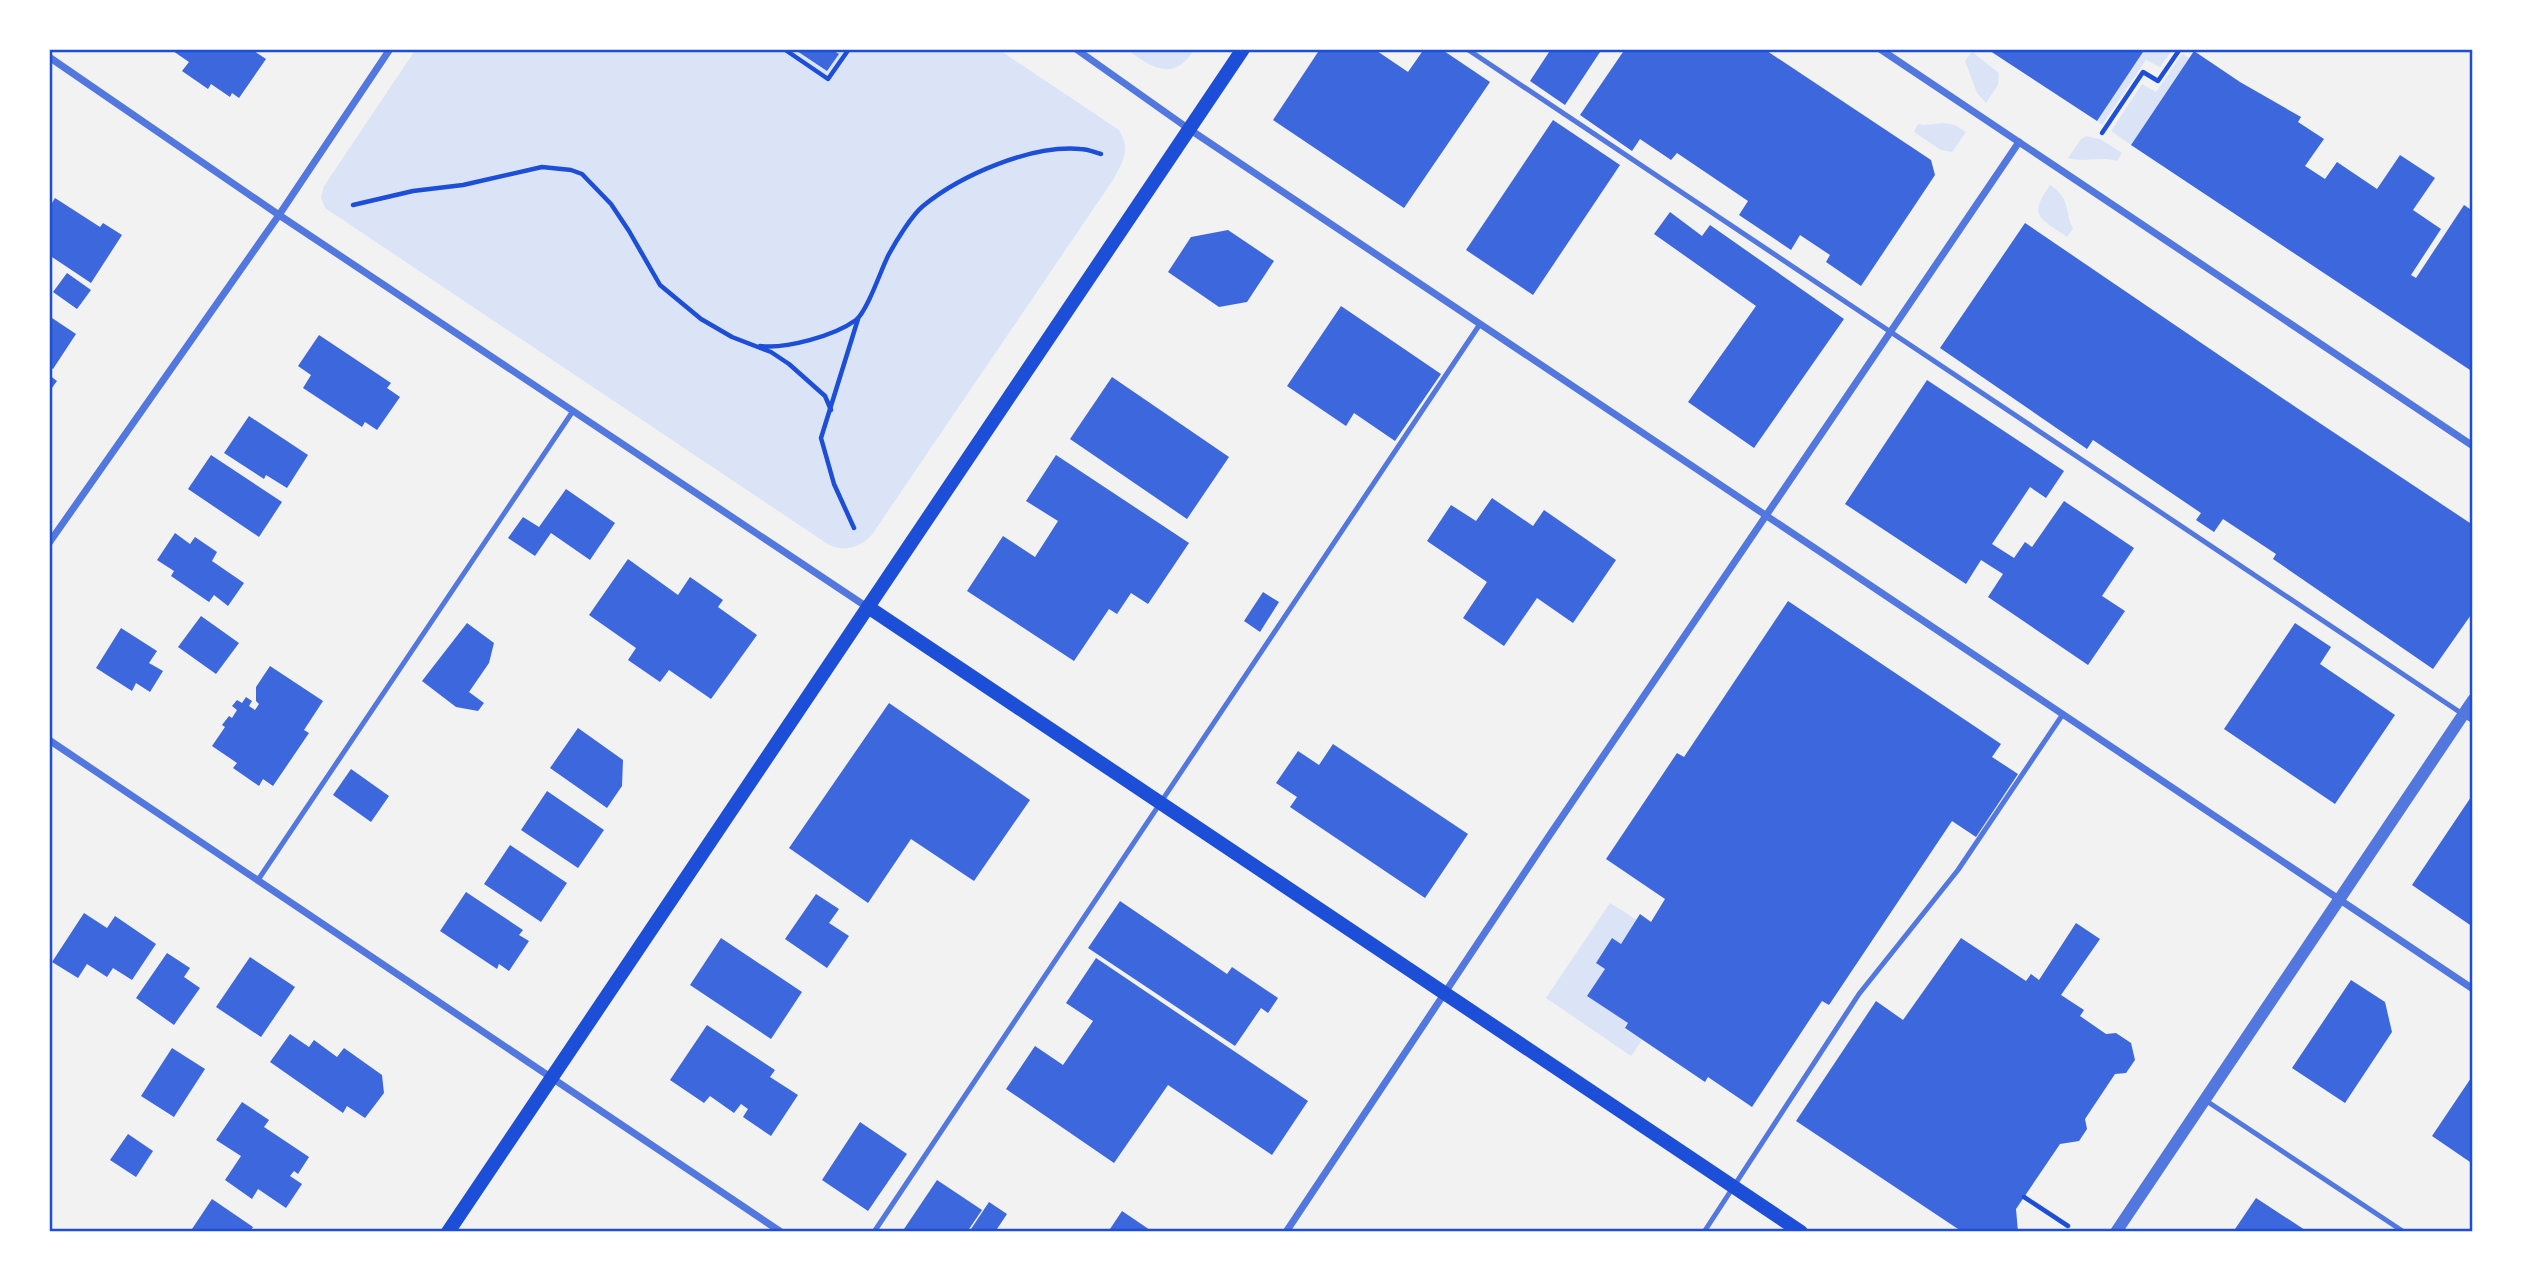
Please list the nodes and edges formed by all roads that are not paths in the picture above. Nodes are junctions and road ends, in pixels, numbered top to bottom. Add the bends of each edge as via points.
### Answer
1 (390, 49) edge
2 (1076, 49) edge
3 (1243, 49) edge
4 (1467, 49) edge
5 (1880, 49) edge
6 (49, 57) edge
7 (1189, 129) junction
8 (2019, 142) junction
9 (279, 215) junction
10 (1480, 324) junction
11 (1889, 331) junction
12 (573, 411) junction
13 (2473, 446) edge
14 (1766, 515) junction
15 (49, 543) edge
16 (868, 607) junction
17 (2473, 700) edge
18 (2063, 714) junction
19 (2468, 718) edge
20 (49, 740) edge
21 (1162, 804) junction
22 (258, 880) junction
23 (2340, 899) junction
24 (2473, 989) edge
25 (1445, 993) junction
26 (551, 1077) junction
27 (2205, 1100) junction
28 (1732, 1186) junction
29 (448, 1232) edge
30 (781, 1232) edge
31 (874, 1232) edge
32 (1286, 1232) edge
33 (1704, 1232) edge
34 (1801, 1232) edge
35 (2116, 1232) edge
36 (2404, 1232) edge

1 - 9 street
2 - 7 street
3 - 7 main road
4 - 11 lane
5 - 8 street
6 - 9 street
7 - 10 street
7 - 16 main road
8 - 11 street
8 - 13 street
9 - 12 street
9 - 15 street
10 - 14 street
10 - 21 lane
11 - 14 street
11 - 19 lane
12 - 16 street
12 - 22 lane
14 - 18 street
14 - 25 street
16 - 21 main road
16 - 26 main road
17 - 19 street
18 - 23 street
18 - 28 lane via 1958,870 1859,994
19 - 23 street
20 - 22 street
21 - 25 main road
21 - 31 lane
22 - 26 street
23 - 24 street
23 - 27 street
25 - 28 main road
25 - 32 street
26 - 29 main road
26 - 30 street
27 - 35 street
27 - 36 lane
28 - 33 lane
28 - 34 main road

